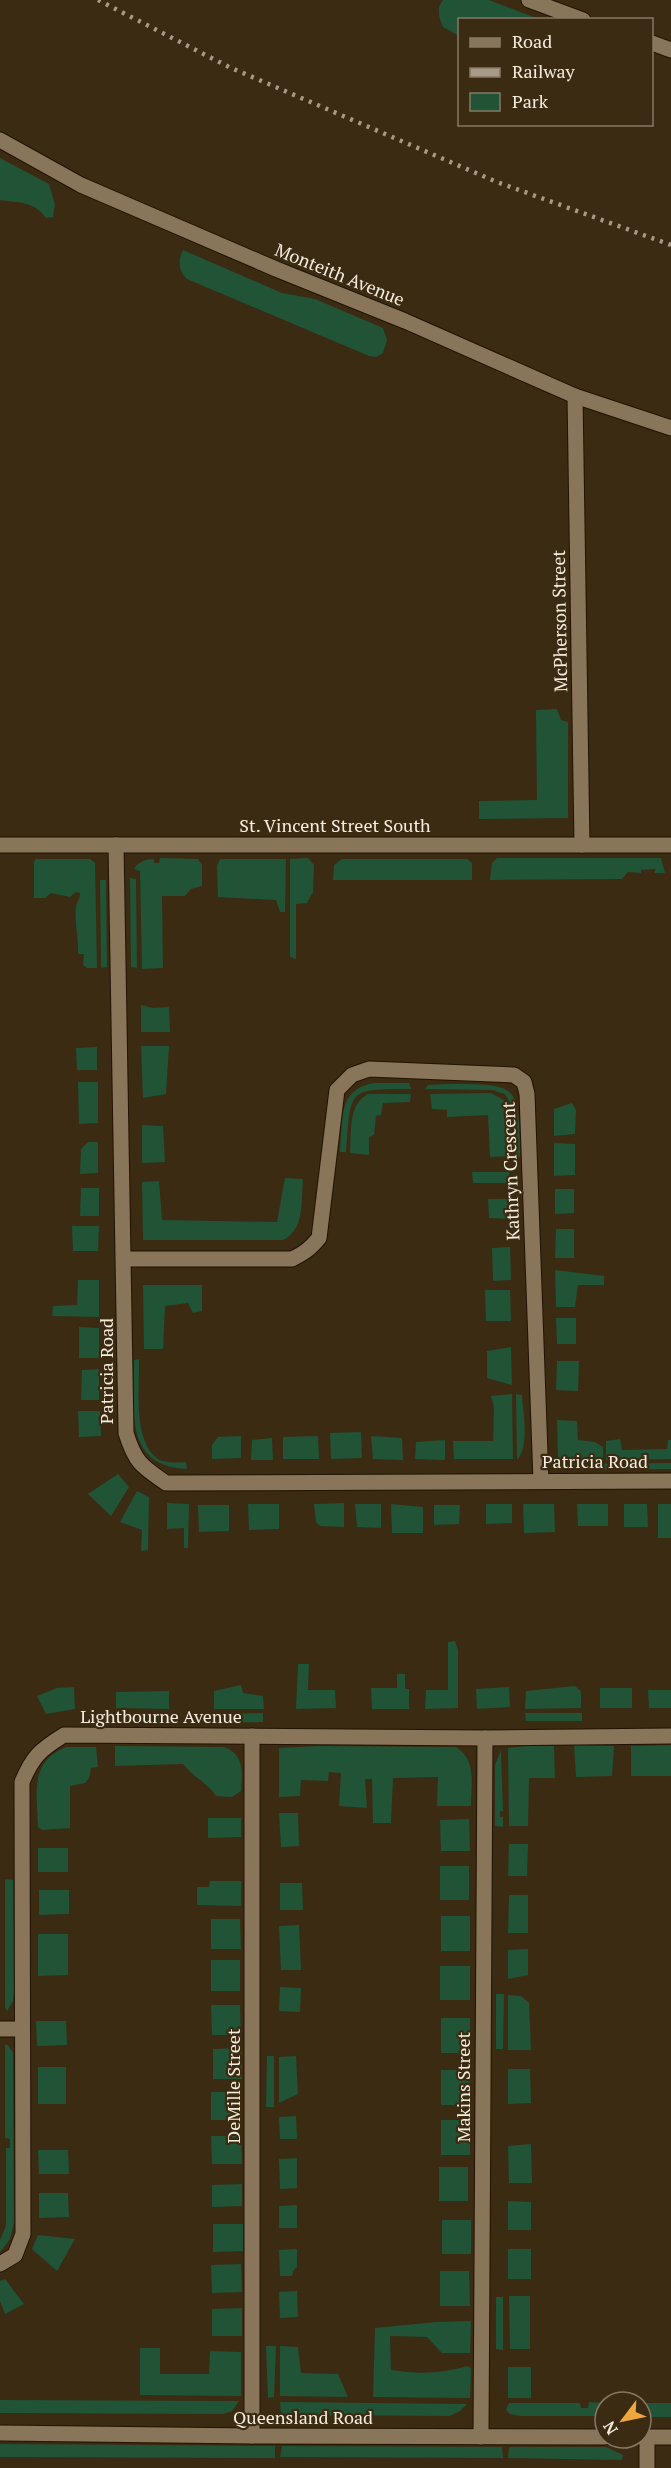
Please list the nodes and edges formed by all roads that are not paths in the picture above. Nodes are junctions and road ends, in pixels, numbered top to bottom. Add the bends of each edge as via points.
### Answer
1 (529, 0) edge
2 (578, 18) edge
3 (653, 44) edge
4 (671, 50) edge
5 (0, 140) edge
6 (574, 396) junction
7 (671, 428) edge
8 (0, 845) edge
9 (116, 845) junction
10 (582, 845) junction
11 (671, 845) edge
12 (124, 1259) junction
13 (671, 1480) edge
14 (541, 1481) junction
15 (252, 1736) junction
16 (671, 1736) edge
17 (485, 1738) junction
18 (0, 2029) edge
19 (21, 2029) junction
20 (0, 2264) edge
21 (0, 2433) edge
22 (252, 2436) junction
23 (481, 2437) junction
24 (593, 2437) edge
25 (653, 2437) edge
26 (671, 2437) edge
27 (645, 2450) edge
28 (647, 2468) edge

1 - 2 street
3 - 4 street
5 - 6 street, Monteith Avenue via 81,185
6 - 7 street, Monteith Avenue
6 - 10 street, McPherson Street
8 - 9 street, St. Vincent Street South
9 - 10 street, St. Vincent Street South
9 - 12 street, Patricia Road
10 - 11 street, St. Vincent Street South
12 - 14 street, Patricia Road via 126,1433 133,1455 165,1483
12 - 14 street, Kathryn Crescent via 292,1258 302,1254 319,1238 337,1090 352,1075 369,1069 514,1075 524,1082 527,1094
13 - 14 street, Patricia Road
15 - 17 street, Lightbourne Avenue
15 - 19 street, Lightbourne Avenue via 64,1735 30,1761 22,1782
15 - 22 street, DeMille Street
16 - 17 street, Lightbourne Avenue
17 - 23 street, Makins Street
18 - 19 street
19 - 20 street, Lightbourne Avenue via 23,2234 15,2255
21 - 22 street, Queensland Road
22 - 23 street, Queensland Road
23 - 24 street, Queensland Road
25 - 26 street
27 - 28 street

